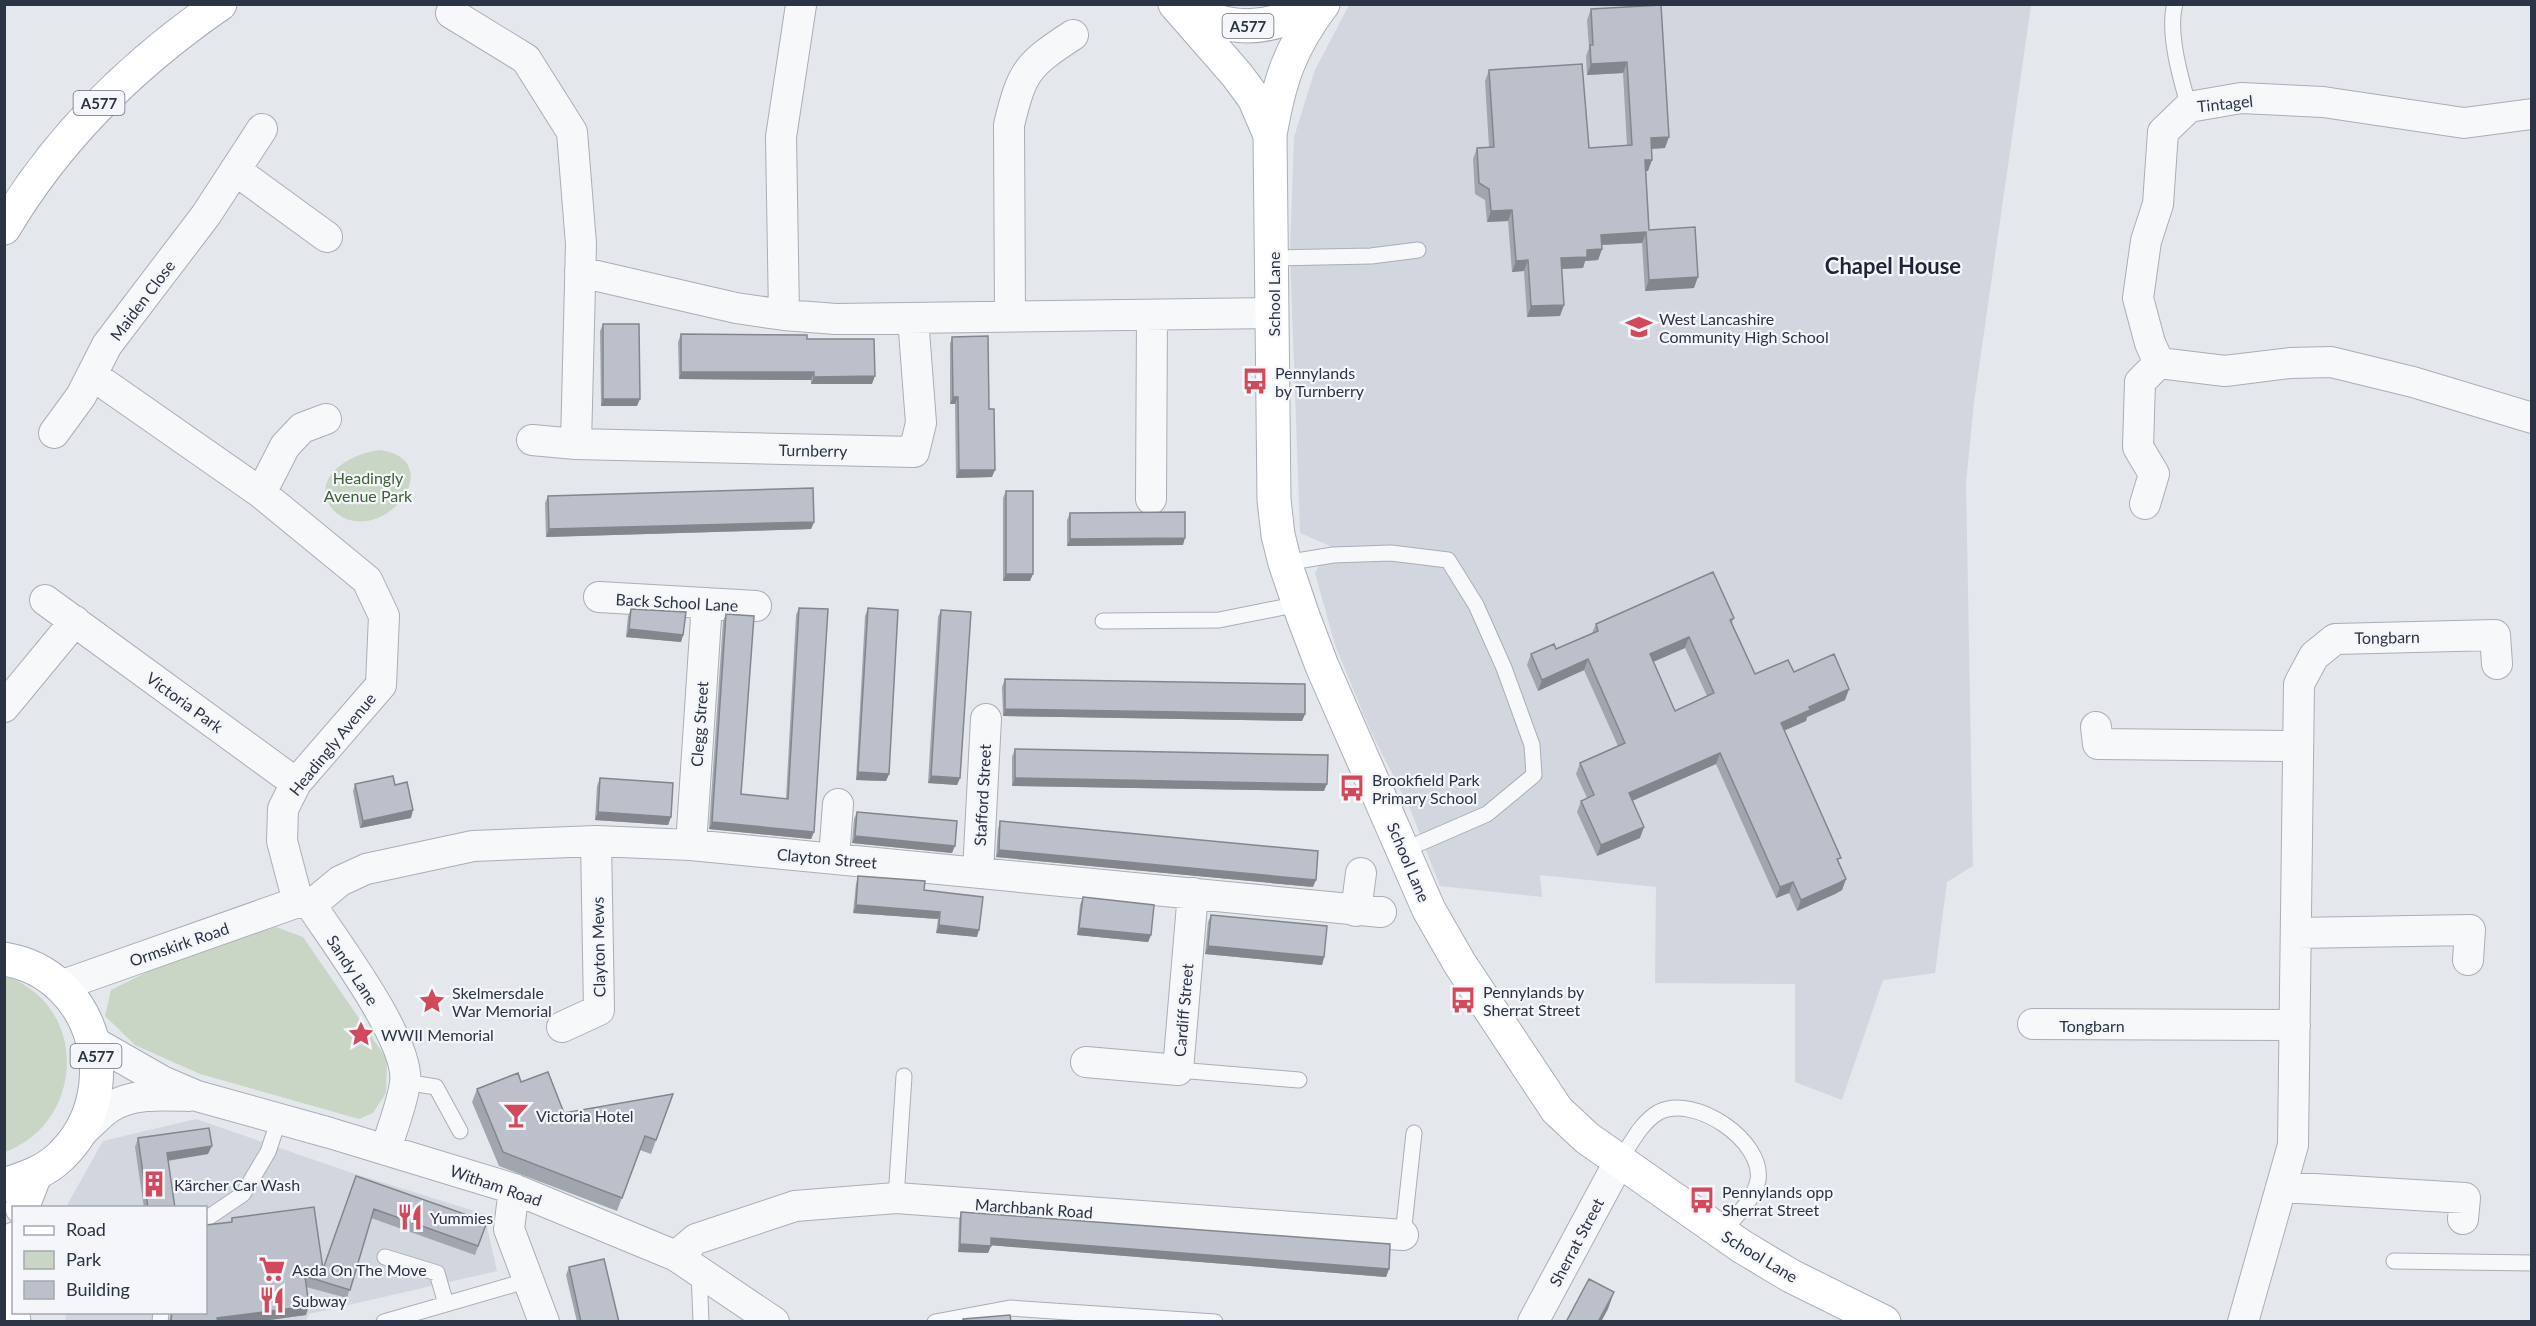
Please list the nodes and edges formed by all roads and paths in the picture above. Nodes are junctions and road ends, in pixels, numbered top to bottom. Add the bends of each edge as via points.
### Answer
1 (220, 4) edge
2 (1175, 4) edge
3 (1181, 4) edge
4 (1315, 4) edge
5 (1323, 4) edge
6 (2175, 4) edge
7 (801, 5) edge
8 (451, 13) dead end
9 (1073, 35) dead end
10 (2189, 107) junction
11 (2532, 114) edge
12 (262, 129) dead end
13 (1270, 135) junction
14 (235, 170) junction
15 (4, 228) edge
16 (327, 242) dead end
17 (1418, 250) dead end
18 (1273, 258) junction
19 (580, 272) junction
20 (1272, 313) junction
21 (784, 315) junction
22 (1152, 315) junction
23 (1010, 316) junction
24 (914, 318) junction
25 (2159, 363) junction
26 (92, 375) junction
27 (2532, 418) edge
28 (329, 419) dead end
29 (54, 433) dead end
30 (532, 440) dead end
31 (576, 444) junction
32 (261, 493) junction
33 (1151, 499) dead end
34 (2145, 504) dead end
35 (1285, 563) junction
36 (599, 597) dead end
37 (45, 600) dead end
38 (707, 603) junction
39 (1299, 604) junction
40 (756, 606) dead end
41 (75, 621) junction
42 (1103, 621) dead end
43 (2497, 664) dead end
44 (4, 707) edge
45 (986, 719) dead end
46 (2097, 727) dead end
47 (2298, 746) junction
48 (296, 783) junction
49 (838, 804) dead end
50 (596, 841) junction
51 (691, 845) junction
52 (1404, 850) junction
53 (834, 858) junction
54 (978, 872) junction
55 (1360, 873) dead end
56 (1193, 893) junction
57 (305, 904) junction
58 (2296, 933) junction
59 (4, 959) edge
60 (2468, 960) dead end
61 (60, 986) junction
62 (2033, 1024) dead end
63 (2295, 1025) junction
64 (561, 1027) dead end
65 (94, 1042) junction
66 (1086, 1062) dead end
67 (1178, 1070) junction
68 (904, 1076) dead end
69 (1299, 1080) dead end
70 (405, 1082) junction
71 (197, 1096) junction
72 (279, 1119) junction
73 (460, 1131) dead end
74 (81, 1133) junction
75 (1414, 1133) dead end
76 (386, 1150) junction
77 (1619, 1162) junction
78 (35, 1174) junction
79 (4, 1185) edge
80 (2282, 1187) junction
81 (514, 1189) junction
82 (896, 1198) junction
83 (23, 1206) edge
84 (207, 1218) edge
85 (2463, 1219) dead end
86 (1722, 1233) junction
87 (1403, 1235) joint
88 (12, 1249) edge
89 (385, 1257) dead end
90 (2394, 1261) dead end
91 (2532, 1263) edge
92 (687, 1264) junction
93 (529, 1280) junction
94 (446, 1304) junction
95 (12, 1308) edge
96 (384, 1322) edge
97 (544, 1322) edge
98 (701, 1322) edge
99 (774, 1322) edge
100 (935, 1322) edge
101 (1215, 1322) edge
102 (1533, 1322) edge
103 (1884, 1322) edge
104 (2244, 1322) edge

1 - 15 street, A577 via 141,64 97,105 19,203
2 - 13 street, School Lane via 1254,98
3 - 4 street, A577 via 1200,17 1237,27 1276,24
5 - 13 street, School Lane via 1288,62 1278,89
6 - 10 lane via 2178,69
7 - 21 street via 781,137
8 - 19 street via 526,59 572,132
9 - 23 street via 1039,57 1025,74 1009,125
10 - 11 street, Tintagel via 2241,98 2323,102 2464,123
10 - 25 street, Tintagel via 2163,132 2158,204 2146,242 2138,298
12 - 14 street, Maiden Close
13 - 18 street, School Lane
14 - 16 street
14 - 26 street, Maiden Close via 206,215 107,345
17 - 18 lane via 1371,256
18 - 20 street, School Lane
19 - 21 street via 736,308
19 - 31 street
20 - 22 street
20 - 35 street, School Lane via 1274,500
21 - 24 street
22 - 23 street
22 - 33 street
23 - 24 street
24 - 31 street, Turnberry via 921,423 914,452
25 - 27 street via 2225,371 2331,362
25 - 34 street via 2140,382 2138,447 2154,474
26 - 29 street, Maiden Close
26 - 32 street, Headingly Avenue
28 - 32 street via 302,428 285,446
30 - 31 street, Turnberry
32 - 48 street, Headingly Avenue via 367,580 384,616 381,685
35 - 39 street, School Lane
35 - 52 lane via 1333,555 1391,553 1448,560 1476,605 1504,668 1532,745 1534,775 1487,813
36 - 38 street, Back School Lane
37 - 41 street, Victoria Park
38 - 40 street, Back School Lane
38 - 51 street, Clegg Street
39 - 42 lane via 1219,620
39 - 52 street, School Lane via 1322,666
41 - 44 street
41 - 48 street, Victoria Park
43 - 47 street, Tongbarn via 2495,635 2335,639 2314,656 2299,684
45 - 54 street, Stafford Street
46 - 47 street via 2098,744
47 - 58 street, Tongbarn
48 - 57 street, Headingly Avenue via 283,809 282,824 285,857
49 - 53 street
50 - 51 street, Clayton Street
50 - 57 street, Clayton Street via 473,846 366,869
50 - 64 street, Clayton Mews via 599,1011
51 - 53 street, Clayton Street
52 - 77 street, School Lane via 1440,931 1534,1077 1557,1110
53 - 54 street, Clayton Street
54 - 56 street, Clayton Street
55 - 56 street, Clayton Street via 1369,912
56 - 67 street, Cardiff Street
57 - 61 street, Ormskirk Road
57 - 70 street, Sandy Lane via 389,1025 400,1048
58 - 60 street via 2470,930
58 - 63 street, Tongbarn
59 - 61 street, A577 via 38,970
61 - 65 street, A577 via 81,1012
62 - 63 street, Tongbarn
63 - 80 street, Tongbarn via 2293,1145
65 - 71 street, Witham Road
65 - 74 street, A577 via 98,1073 94,1104
66 - 67 street, Cardiff Street
67 - 69 lane
68 - 82 lane
70 - 73 lane via 436,1087
70 - 76 street, Sandy Lane
71 - 72 street, Witham Road
71 - 74 street, Witham Road via 134,1098 111,1107
72 - 76 street, Witham Road
72 - 84 lane via 268,1152 243,1194
74 - 78 street, A577 via 61,1157
75 - 87 lane
76 - 81 street, Witham Road
77 - 86 street, School Lane
77 - 86 lane via 1636,1136 1660,1112 1678,1108 1728,1125 1750,1150 1758,1167 1758,1183
77 - 102 street, Sherrat Street
78 - 79 street, A577
78 - 83 street
80 - 85 street via 2465,1198
80 - 104 street, Tongbarn
81 - 92 street, Witham Road
81 - 93 street via 509,1229
82 - 87 street, Marchbank Road
82 - 92 street, Marchbank Road via 795,1206 696,1239
86 - 103 street, School Lane via 1791,1276
88 - 95 street via 7,1273
89 - 94 lane via 438,1273
90 - 91 lane
92 - 98 lane
92 - 99 street, Witham Road
93 - 94 lane
93 - 97 street
94 - 96 lane
100 - 101 lane via 1010,1308

